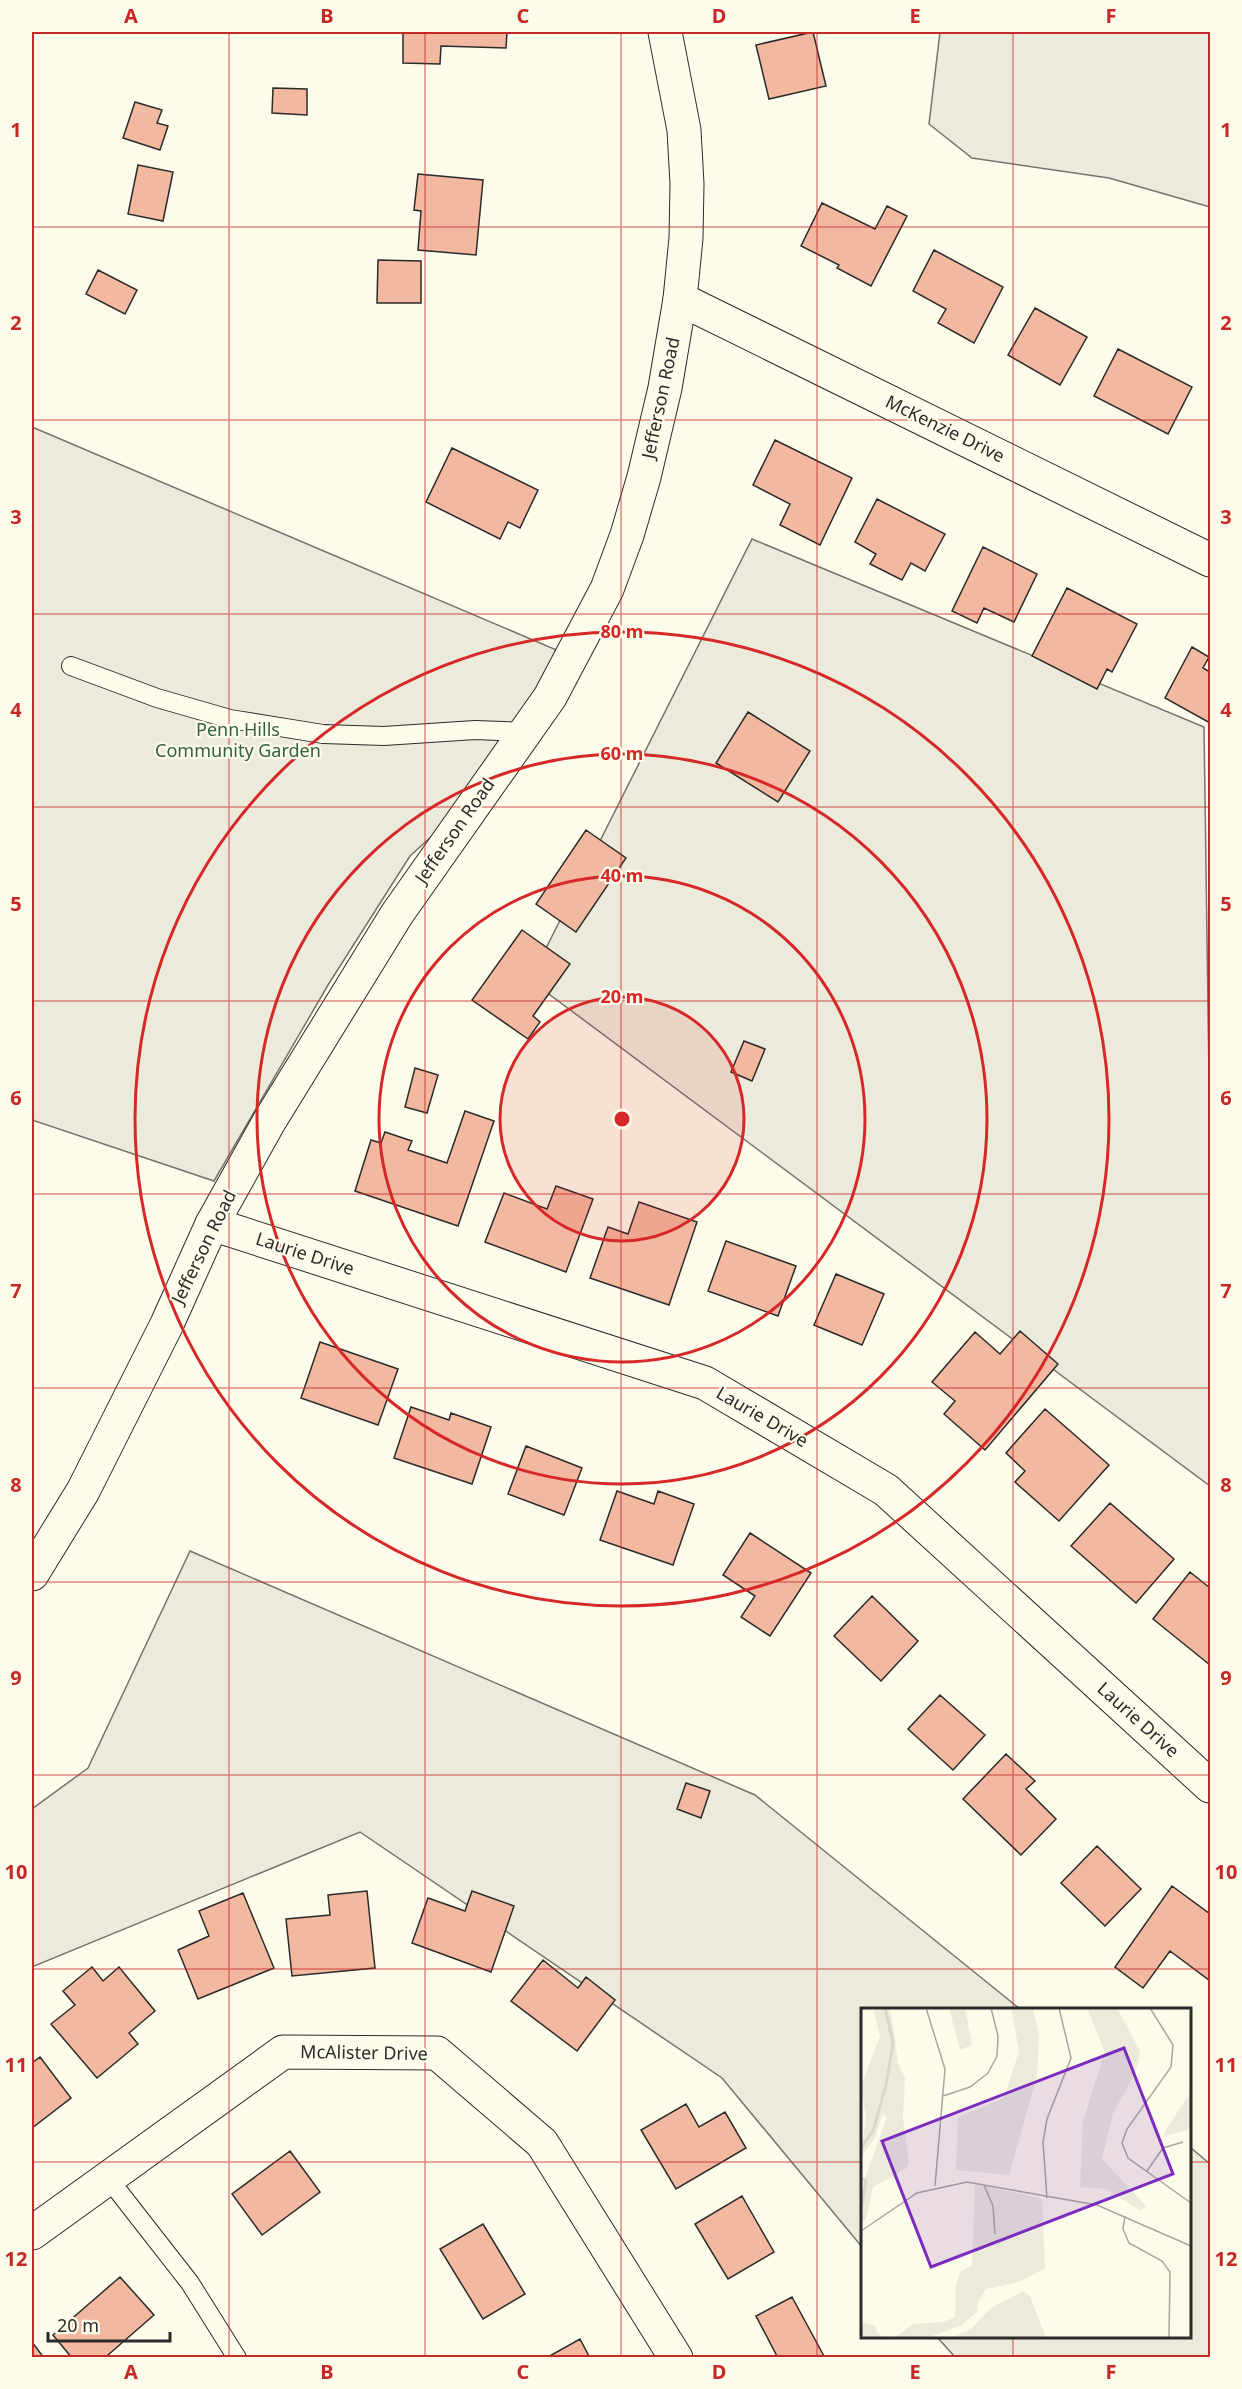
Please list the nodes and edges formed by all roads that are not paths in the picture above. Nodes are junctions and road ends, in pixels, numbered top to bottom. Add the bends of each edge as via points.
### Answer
1 (665, 32) edge
2 (681, 298) junction
3 (1210, 560) edge
4 (71, 666) dead end
5 (526, 732) junction
6 (212, 1224) junction
7 (32, 1574) edge
8 (1210, 1786) edge
9 (108, 2178) junction
10 (32, 2233) edge
11 (237, 2358) edge
12 (676, 2358) edge

1 - 2 street, Jefferson Road via 684,130 687,184
2 - 3 street, McKenzie Drive
2 - 5 street, Jefferson Road via 665,388 627,535 607,589 582,639
4 - 5 lane via 157,698 230,719 323,734
5 - 6 street, Jefferson Road via 385,933 270,1120
6 - 7 street, Jefferson Road via 83,1491
6 - 8 street, Laurie Drive via 705,1383 886,1490
9 - 10 street, McAlister Drive
9 - 11 lane via 190,2283
9 - 12 street, McAlister Drive via 283,2052 437,2053 542,2144

